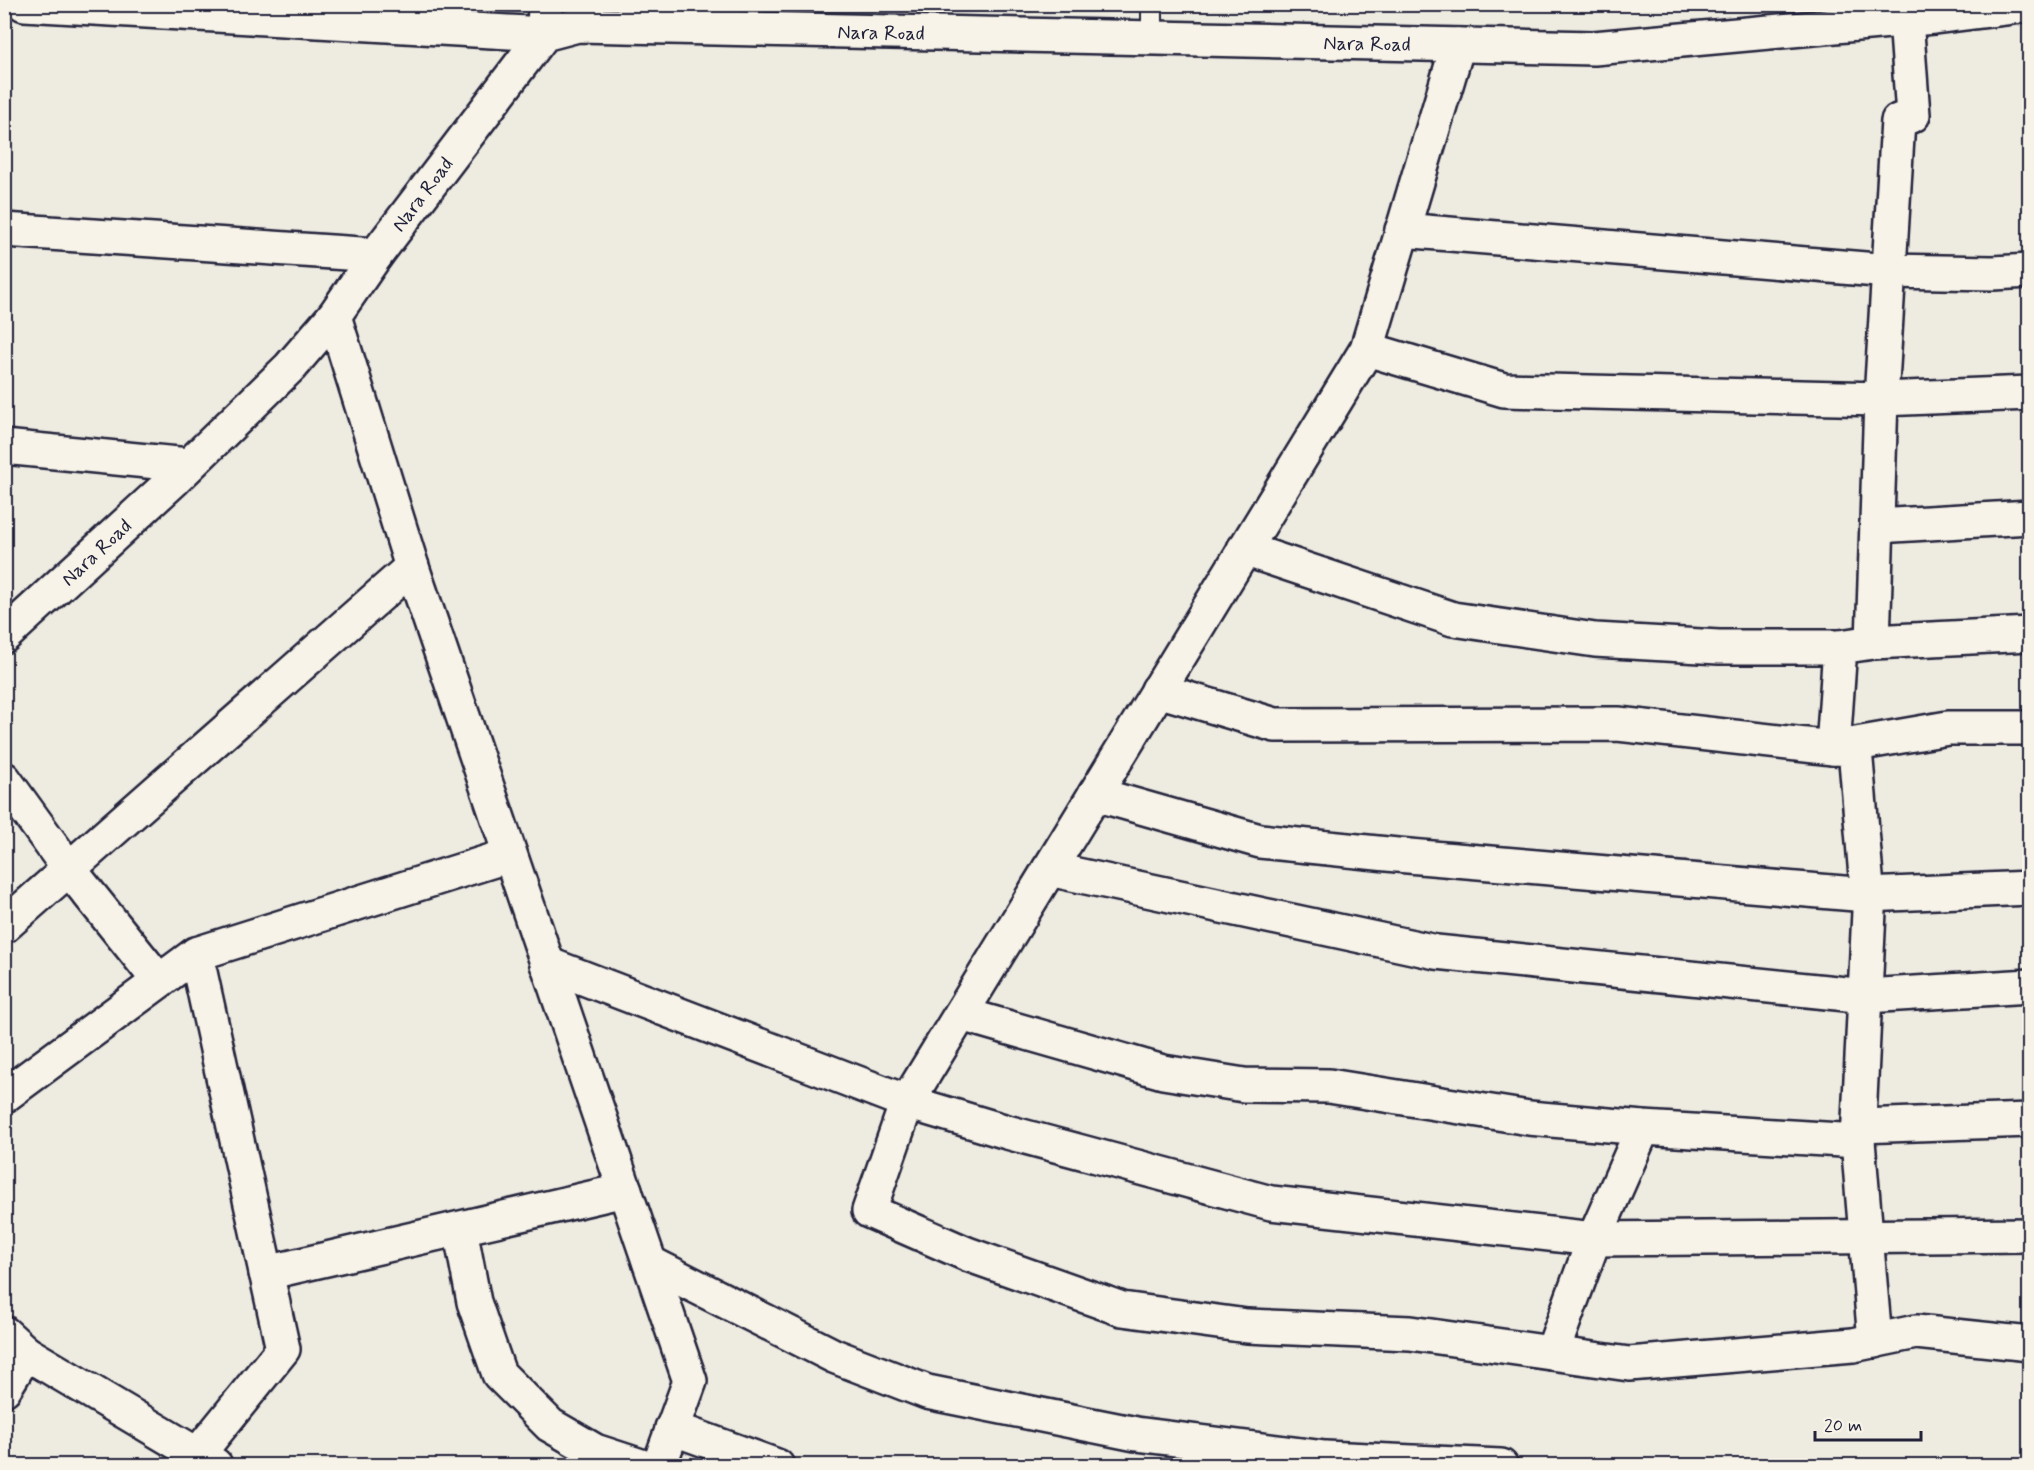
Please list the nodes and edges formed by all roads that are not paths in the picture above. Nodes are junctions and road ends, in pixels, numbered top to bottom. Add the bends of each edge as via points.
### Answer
1 (24, 4) edge
2 (1152, 4) edge
3 (2030, 5) edge
4 (1923, 14) edge
5 (545, 19) edge
6 (1152, 38) junction
7 (1458, 45) junction
8 (4, 230) edge
9 (1402, 230) junction
10 (376, 255) junction
11 (1889, 271) junction
12 (2030, 271) edge
13 (334, 316) junction
14 (1367, 349) junction
15 (2030, 393) edge
16 (1881, 399) junction
17 (4, 447) edge
18 (188, 465) junction
19 (2030, 517) edge
20 (1877, 526) junction
21 (1244, 549) junction
22 (412, 567) junction
23 (2030, 634) edge
24 (4, 636) edge
25 (1873, 642) junction
26 (1840, 647) junction
27 (1158, 690) junction
28 (2030, 728) edge
29 (1833, 748) junction
30 (4, 779) edge
31 (1095, 794) junction
32 (510, 855) junction
33 (69, 869) junction
34 (1050, 869) junction
35 (2030, 888) edge
36 (1867, 895) junction
37 (4, 926) edge
38 (196, 954) junction
39 (547, 964) junction
40 (159, 981) junction
41 (2030, 986) edge
42 (1866, 996) junction
43 (961, 1014) junction
44 (4, 1096) edge
45 (908, 1102) junction
46 (2030, 1120) edge
47 (1643, 1128) junction
48 (1858, 1134) junction
49 (625, 1190) junction
50 (460, 1229) junction
51 (2030, 1235) edge
52 (1866, 1237) junction
53 (1594, 1239) junction
54 (650, 1263) junction
55 (266, 1273) junction
56 (1875, 1341) junction
57 (15, 1343) edge
58 (2030, 1344) edge
59 (1552, 1353) junction
60 (4, 1389) edge
61 (672, 1428) junction
62 (207, 1460) edge
63 (641, 1466) edge
64 (659, 1466) edge
65 (777, 1466) edge
66 (1501, 1466) edge

1 - 5 street
2 - 6 lane
3 - 4 street, Nara Road
4 - 7 street, Nara Road via 1594,48
4 - 11 street via 1913,114 1898,121
5 - 6 street, Nara Road via 579,25
5 - 10 street, Nara Road
6 - 7 street, Nara Road
7 - 9 street
8 - 10 street
9 - 11 street
9 - 14 street
10 - 13 street, Nara Road
11 - 12 street
11 - 16 street
13 - 18 street, Nara Road via 290,367
13 - 22 street
14 - 16 street via 1504,390
14 - 21 street
15 - 16 street
16 - 20 street
17 - 18 street
18 - 24 street, Nara Road
19 - 20 street
20 - 25 street
21 - 26 street via 1453,619 1595,640 1719,647
21 - 27 street
22 - 32 street
22 - 33 street
23 - 25 street
25 - 26 street
26 - 29 street
27 - 29 street via 1275,725 1618,724
27 - 31 street
28 - 29 street via 1948,728
29 - 36 street via 1855,748
30 - 33 street
31 - 34 street
31 - 36 street via 1260,841
32 - 38 street
32 - 39 street
33 - 37 street
33 - 40 street
34 - 42 street via 1436,952
34 - 43 street
35 - 36 street
36 - 42 street
38 - 40 street
38 - 55 street
39 - 45 street
39 - 49 street
40 - 44 street
41 - 42 street
42 - 48 street
43 - 45 street
43 - 47 street via 1163,1072 1244,1085 1329,1086 1529,1118
45 - 53 street via 1271,1203
45 - 59 street via 868,1211 967,1254 1122,1309 1247,1326 1410,1333
46 - 48 street
47 - 48 street
47 - 53 street
48 - 52 street
49 - 50 street
49 - 54 street
50 - 55 street
50 - 63 street via 474,1302 499,1374 550,1425 595,1452
51 - 52 street
52 - 53 street
52 - 56 street
53 - 59 street
54 - 61 street via 690,1380
54 - 66 street via 834,1356 927,1392 1136,1434 1325,1458
55 - 62 street via 283,1349
56 - 58 street via 1916,1332
56 - 59 street via 1629,1364
57 - 60 street
57 - 62 street
61 - 64 street
61 - 65 street

